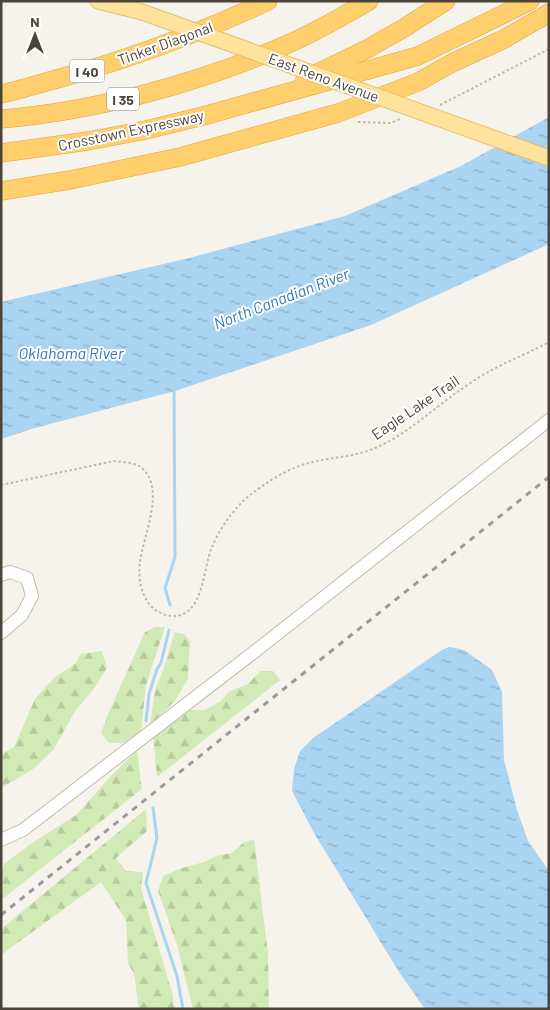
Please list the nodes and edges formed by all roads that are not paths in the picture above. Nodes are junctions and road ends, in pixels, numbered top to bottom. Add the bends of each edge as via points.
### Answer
1 (98, 1) edge
2 (268, 1) edge
3 (369, 1) edge
4 (446, 1) edge
5 (530, 1) edge
6 (549, 13) edge
7 (1, 94) edge
8 (259, 100) junction
9 (1, 119) edge
10 (1, 153) edge
11 (549, 158) edge
12 (1, 191) edge
13 (549, 420) edge
14 (1, 575) edge
15 (1, 633) edge
16 (1, 840) edge

1 - 11 main road, East Reno Avenue, bridge via 142,12
2 - 7 highway, Tinker Diagonal / I 40 via 166,44 89,70
3 - 9 highway, I 35 via 290,44 210,74 122,99
4 - 8 highway via 367,49
5 - 8 highway, I 35 via 418,56
6 - 12 highway via 418,82 338,113 180,157
8 - 10 highway, Crosstown Expressway / I 35 via 146,130
13 - 16 street via 23,830
14 - 15 street via 10,572 27,578 32,596 22,615

